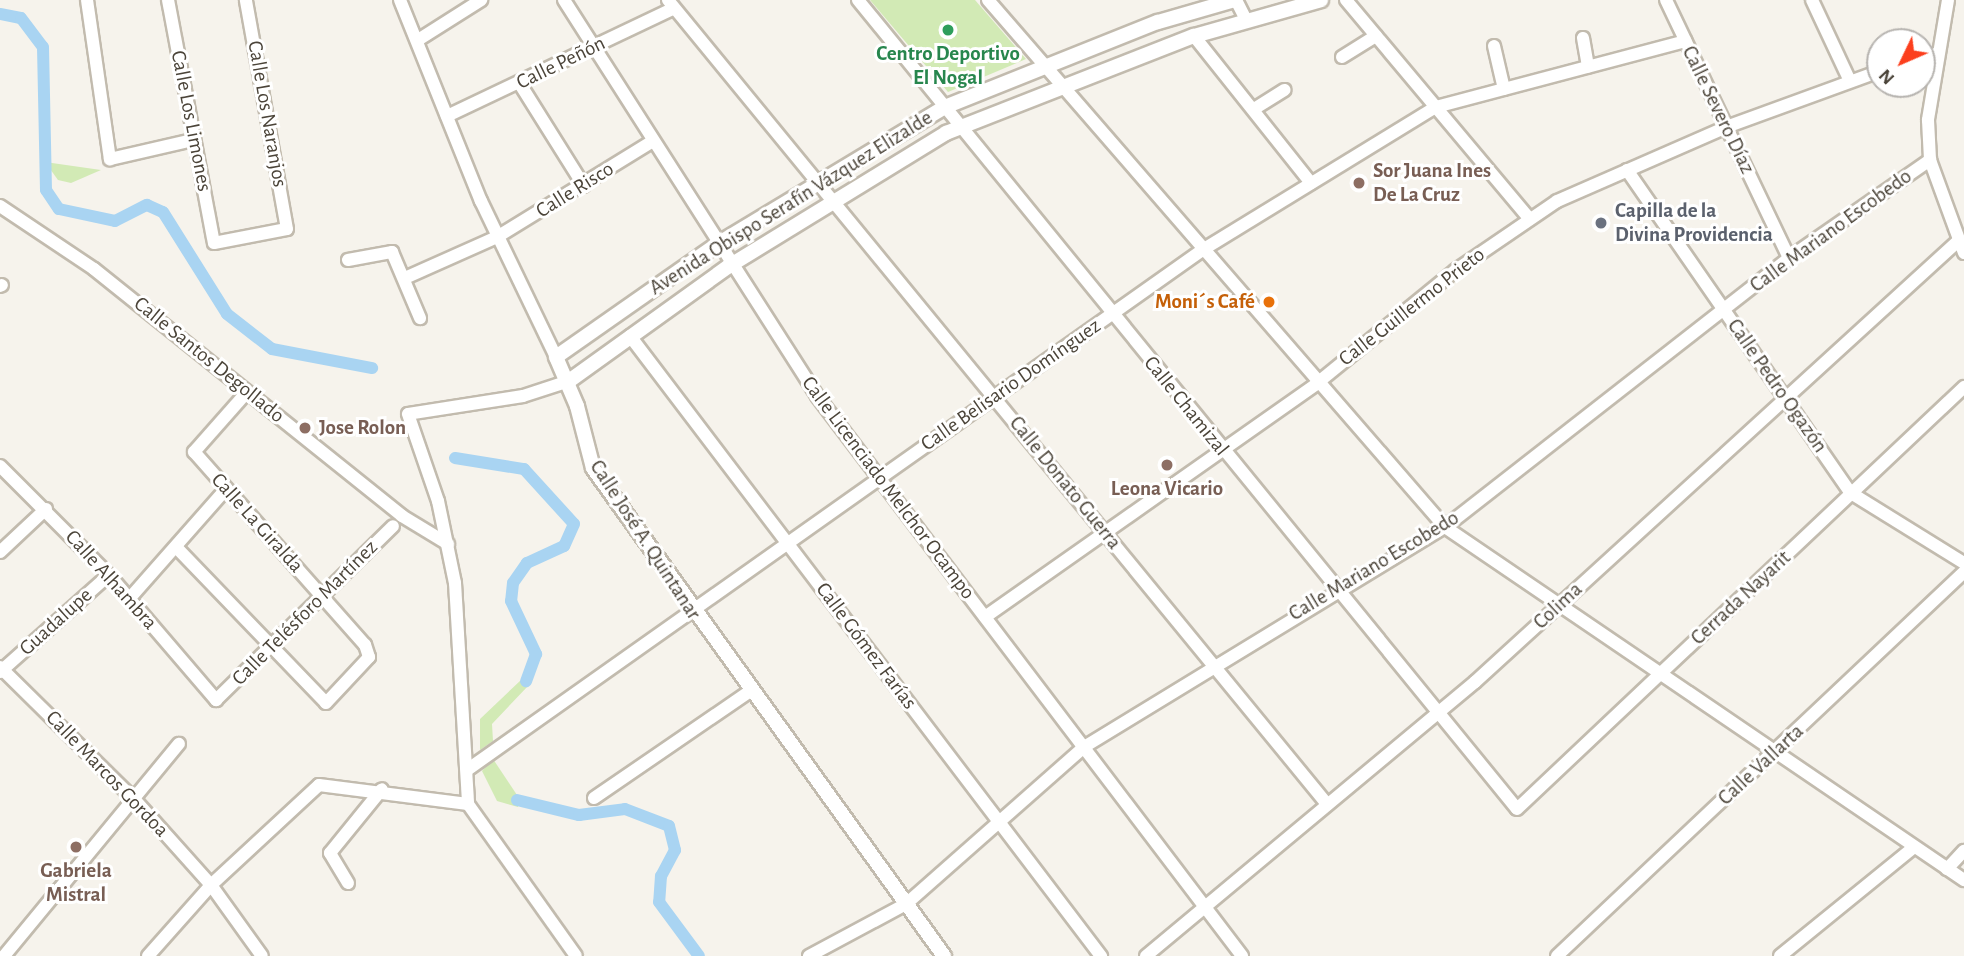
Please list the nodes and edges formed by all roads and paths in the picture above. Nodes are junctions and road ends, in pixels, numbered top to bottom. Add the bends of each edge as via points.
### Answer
1 (87, 0) edge
2 (168, 0) edge
3 (246, 0) edge
4 (400, 0) edge
5 (481, 0) edge
6 (564, 0) edge
7 (858, 0) edge
8 (1235, 0) edge
9 (1321, 0) edge
10 (1346, 0) edge
11 (1666, 0) edge
12 (1811, 0) edge
13 (1948, 0) edge
14 (993, 2) edge
15 (671, 4) edge
16 (1246, 20) junction
17 (1194, 36) junction
18 (1376, 36) junction
19 (1583, 38) dead end
20 (418, 40) junction
21 (1685, 41) junction
22 (1494, 46) dead end
23 (594, 48) junction
24 (1936, 54) edge
25 (1342, 57) dead end
26 (1046, 67) junction
27 (1588, 67) junction
28 (1866, 76) edge
29 (1850, 81) junction
30 (520, 84) junction
31 (1062, 85) junction
32 (1504, 89) junction
33 (1284, 90) dead end
34 (1934, 98) edge
35 (945, 107) junction
36 (1436, 107) junction
37 (1254, 109) junction
38 (447, 116) junction
39 (961, 127) junction
40 (1726, 127) junction
41 (193, 140) junction
42 (653, 141) junction
43 (1930, 160) junction
44 (1627, 170) junction
45 (820, 180) junction
46 (1311, 183) junction
47 (584, 186) junction
48 (834, 198) junction
49 (0, 206) edge
50 (1530, 219) junction
51 (497, 237) junction
52 (214, 243) joint
53 (716, 245) junction
54 (1961, 247) edge
55 (1204, 249) junction
56 (1789, 258) junction
57 (348, 260) dead end
58 (729, 265) junction
59 (407, 277) junction
60 (1724, 310) junction
61 (1112, 314) junction
62 (420, 318) dead end
63 (630, 336) junction
64 (556, 357) junction
65 (569, 381) junction
66 (1316, 384) junction
67 (1964, 387) edge
68 (247, 391) junction
69 (1784, 396) junction
70 (995, 397) junction
71 (1222, 452) junction
72 (0, 466) edge
73 (877, 480) junction
74 (226, 489) junction
75 (1852, 493) junction
76 (46, 509) junction
77 (393, 526) dead end
78 (1445, 527) junction
79 (1104, 530) junction
80 (448, 544) junction
81 (788, 544) junction
82 (176, 547) junction
83 (0, 552) edge
84 (1964, 563) edge
85 (1964, 572) edge
86 (108, 575) junction
87 (1336, 590) junction
88 (323, 597) junction
89 (129, 599) junction
90 (1558, 606) junction
91 (691, 611) junction
92 (985, 617) junction
93 (271, 647) junction
94 (1211, 665) junction
95 (1, 669) edge
96 (1660, 675) junction
97 (749, 692) junction
98 (216, 700) joint
99 (1437, 714) junction
100 (179, 744) dead end
101 (1084, 747) junction
102 (1773, 754) junction
103 (467, 770) junction
104 (382, 789) junction
105 (594, 798) dead end
106 (135, 800) junction
107 (468, 804) junction
108 (1327, 804) junction
109 (1517, 809) joint
110 (999, 821) junction
111 (1914, 847) junction
112 (1964, 851) edge
113 (1947, 869) junction
114 (1964, 880) edge
115 (348, 883) dead end
116 (211, 885) junction
117 (906, 904) junction
118 (1205, 905) junction
119 (3, 955) edge
120 (148, 956) edge
121 (262, 956) edge
122 (576, 956) edge
123 (809, 956) edge
124 (944, 956) edge
125 (1101, 956) edge
126 (1146, 956) edge
127 (1242, 956) edge
128 (1557, 956) edge
129 (1780, 956) edge

1 - 41 street via 110,159
2 - 41 street, Calle Los Limones
3 - 52 street, Calle Los Naranjos via 287,229
4 - 20 street, Calle José A. Quintanar
5 - 20 street
6 - 23 street, Calle Licenciado Melchor Ocampo
7 - 35 street, Calle Chamizal
8 - 16 street
8 - 26 street, Avenida Obispo Serafín Vázquez Elizalde
9 - 16 street, Avenida Obispo Serafín Vázquez Elizalde
10 - 18 street
11 - 21 street, Calle Severo Díaz
12 - 29 street
13 - 24 street
14 - 26 street
15 - 23 street, Calle Peñón
15 - 45 street, Calle Donato Guerra
16 - 17 street, Avenida Obispo Serafín Vázquez Elizalde
17 - 31 street, Avenida Obispo Serafín Vázquez Elizalde
17 - 37 street
18 - 25 street
18 - 36 street
19 - 27 street
20 - 38 street, Calle José A. Quintanar
21 - 27 street, Calle Belisario Domínguez
21 - 40 street, Calle Severo Díaz
22 - 32 street
23 - 30 street, Calle Peñón
23 - 42 street, Calle Licenciado Melchor Ocampo
26 - 31 street
26 - 35 street, Avenida Obispo Serafín Vázquez Elizalde
27 - 32 street, Calle Belisario Domínguez
28 - 29 street, Calle Guillermo Prieto
29 - 40 street, Calle Guillermo Prieto
30 - 38 street, Calle Peñón
30 - 47 street
31 - 39 street, Avenida Obispo Serafín Vázquez Elizalde
31 - 55 street
32 - 36 street, Calle Belisario Domínguez
33 - 37 street
34 - 43 street
35 - 39 street, Calle Chamizal
35 - 45 street, Avenida Obispo Serafín Vázquez Elizalde
36 - 46 street, Calle Belisario Domínguez
36 - 50 street
37 - 46 street
38 - 51 street, Calle José A. Quintanar
39 - 48 street, Avenida Obispo Serafín Vázquez Elizalde
39 - 61 street, Calle Chamizal
40 - 44 street, Calle Guillermo Prieto
40 - 56 street, Calle Severo Díaz
41 - 52 street, Calle Los Limones
42 - 47 street, Calle Risco
42 - 53 street, Calle Licenciado Melchor Ocampo
43 - 54 street
43 - 56 street, Calle Mariano Escobedo
44 - 50 street, Calle Guillermo Prieto
44 - 60 street, Calle Pedro Ogazón
45 - 48 street, Calle Donato Guerra
45 - 53 street, Avenida Obispo Serafín Vázquez Elizalde
46 - 55 street, Calle Belisario Domínguez
47 - 51 street, Calle Risco
48 - 58 street, Avenida Obispo Serafín Vázquez Elizalde
48 - 70 street, Calle Donato Guerra
49 - 68 street, Calle Santos Degollado via 94,269
50 - 66 street, Calle Guillermo Prieto
51 - 59 street, Calle Risco
51 - 64 street, Calle José A. Quintanar
53 - 58 street, Calle Licenciado Melchor Ocampo
53 - 64 street, Avenida Obispo Serafín Vázquez Elizalde
54 - 69 street, Colima
55 - 61 street, Calle Belisario Domínguez
55 - 66 street
56 - 60 street, Calle Mariano Escobedo
57 - 59 street via 392,251
58 - 63 street, Avenida Obispo Serafín Vázquez Elizalde
58 - 73 street, Calle Licenciado Melchor Ocampo
59 - 62 street
60 - 69 street, Calle Pedro Ogazón
60 - 78 street, Calle Mariano Escobedo
61 - 70 street, Calle Belisario Domínguez
61 - 71 street, Calle Chamizal
63 - 65 street, Avenida Obispo Serafín Vázquez Elizalde
63 - 81 street, Calle Gómez Farías
64 - 65 street, Calle José A. Quintanar
65 - 80 street via 523,396 408,414
65 - 91 street, Calle José A. Quintanar via 593,468
66 - 71 street, Calle Guillermo Prieto
66 - 78 street
67 - 75 street, Cerrada Nayarit
68 - 74 street, Calle La Giralda via 194,452
68 - 80 street, Calle Santos Degollado
69 - 75 street, Calle Pedro Ogazón
69 - 90 street, Colima
70 - 73 street, Calle Belisario Domínguez
70 - 79 street, Calle Donato Guerra
71 - 79 street, Calle Guillermo Prieto
71 - 87 street, Calle Chamizal
72 - 76 street, Calle Alhambra
73 - 81 street, Calle Belisario Domínguez
73 - 92 street, Calle Licenciado Melchor Ocampo
74 - 82 street
74 - 88 street, Calle La Giralda
75 - 84 street, Calle Pedro Ogazón
75 - 96 street, Cerrada Nayarit
76 - 83 street
76 - 86 street, Calle Alhambra
77 - 88 street, Calle Telésforo Martínez
78 - 87 street, Calle Mariano Escobedo
78 - 90 street
79 - 92 street, Calle Guillermo Prieto
79 - 94 street, Calle Donato Guerra
80 - 103 street
81 - 91 street, Calle Belisario Domínguez
81 - 110 street, Calle Gómez Farías
82 - 89 street
82 - 93 street
85 - 102 street, Calle Vallarta
86 - 89 street, Calle Alhambra
86 - 95 street, Guadalupe
87 - 94 street, Calle Mariano Escobedo
87 - 99 street, Calle Chamizal
88 - 93 street, Calle Telésforo Martínez
88 - 93 street, Calle La Giralda via 369,657 326,703
89 - 98 street, Calle Alhambra
90 - 96 street
90 - 99 street, Colima
91 - 97 street, Calle José A. Quintanar
91 - 103 street, Calle Belisario Domínguez
92 - 101 street, Calle Licenciado Melchor Ocampo
93 - 98 street, Calle Telésforo Martínez
94 - 101 street, Calle Mariano Escobedo
94 - 108 street, Calle Donato Guerra
95 - 106 street, Calle Marcos Gordoa
96 - 102 street
96 - 109 street, Cerrada Nayarit
97 - 105 street
97 - 117 street, Calle José A. Quintanar
99 - 108 street, Colima
99 - 109 street, Calle Chamizal
100 - 106 street
101 - 110 street, Calle Mariano Escobedo
101 - 118 street, Calle Licenciado Melchor Ocampo
102 - 111 street
102 - 128 street, Calle Vallarta
103 - 107 street
104 - 107 street
104 - 115 street via 330,853
104 - 116 street via 319,785
106 - 116 street, Calle Marcos Gordoa
106 - 119 street
107 - 122 street
108 - 118 street, Colima
110 - 117 street, Calle Mariano Escobedo
110 - 125 street, Calle Gómez Farías
111 - 113 street
111 - 129 street
112 - 113 street
113 - 114 street
116 - 120 street
116 - 121 street, Calle Marcos Gordoa
117 - 123 street, Calle Mariano Escobedo
117 - 124 street, Calle José A. Quintanar
118 - 126 street, Colima
118 - 127 street, Calle Licenciado Melchor Ocampo

